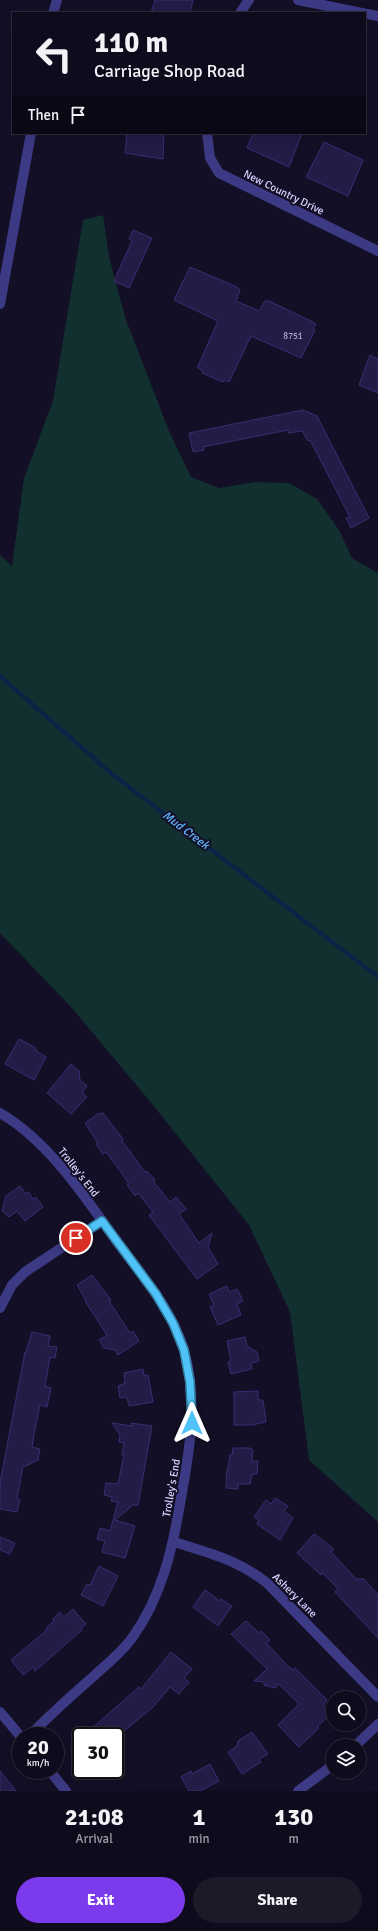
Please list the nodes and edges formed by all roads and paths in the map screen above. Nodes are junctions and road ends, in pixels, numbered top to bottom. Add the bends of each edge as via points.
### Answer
1 (57, 0) edge
2 (249, 0) edge
3 (298, 0) edge
4 (53, 12) edge
5 (241, 12) edge
6 (358, 12) edge
7 (366, 14) edge
8 (378, 16) edge
9 (31, 134) edge
10 (207, 134) edge
11 (378, 251) edge
12 (0, 304) edge
13 (0, 1113) edge
14 (102, 1221) junction
15 (0, 1308) edge
16 (174, 1542) junction
17 (378, 1697) edge
18 (0, 1712) edge
19 (378, 1724) edge
20 (13, 1727) edge
21 (39, 1727) edge
22 (362, 1739) edge
23 (326, 1770) edge
24 (56, 1779) edge
25 (66, 1791) edge
26 (298, 1791) edge

1 - 4 street
2 - 5 street
3 - 6 street
7 - 8 street
9 - 12 street
10 - 11 street, New Country Drive via 210,158 219,173
13 - 14 street, Trolley's End via 14,1121 45,1148
14 - 15 street via 25,1272 12,1285
14 - 16 street, Trolley's End via 156,1294 173,1323 184,1350 193,1411 191,1446
16 - 17 street, Ashery Lane via 221,1556 253,1571
16 - 21 street, Trolley's End via 153,1602 131,1640
18 - 20 street
19 - 22 street
23 - 26 street
24 - 25 street

